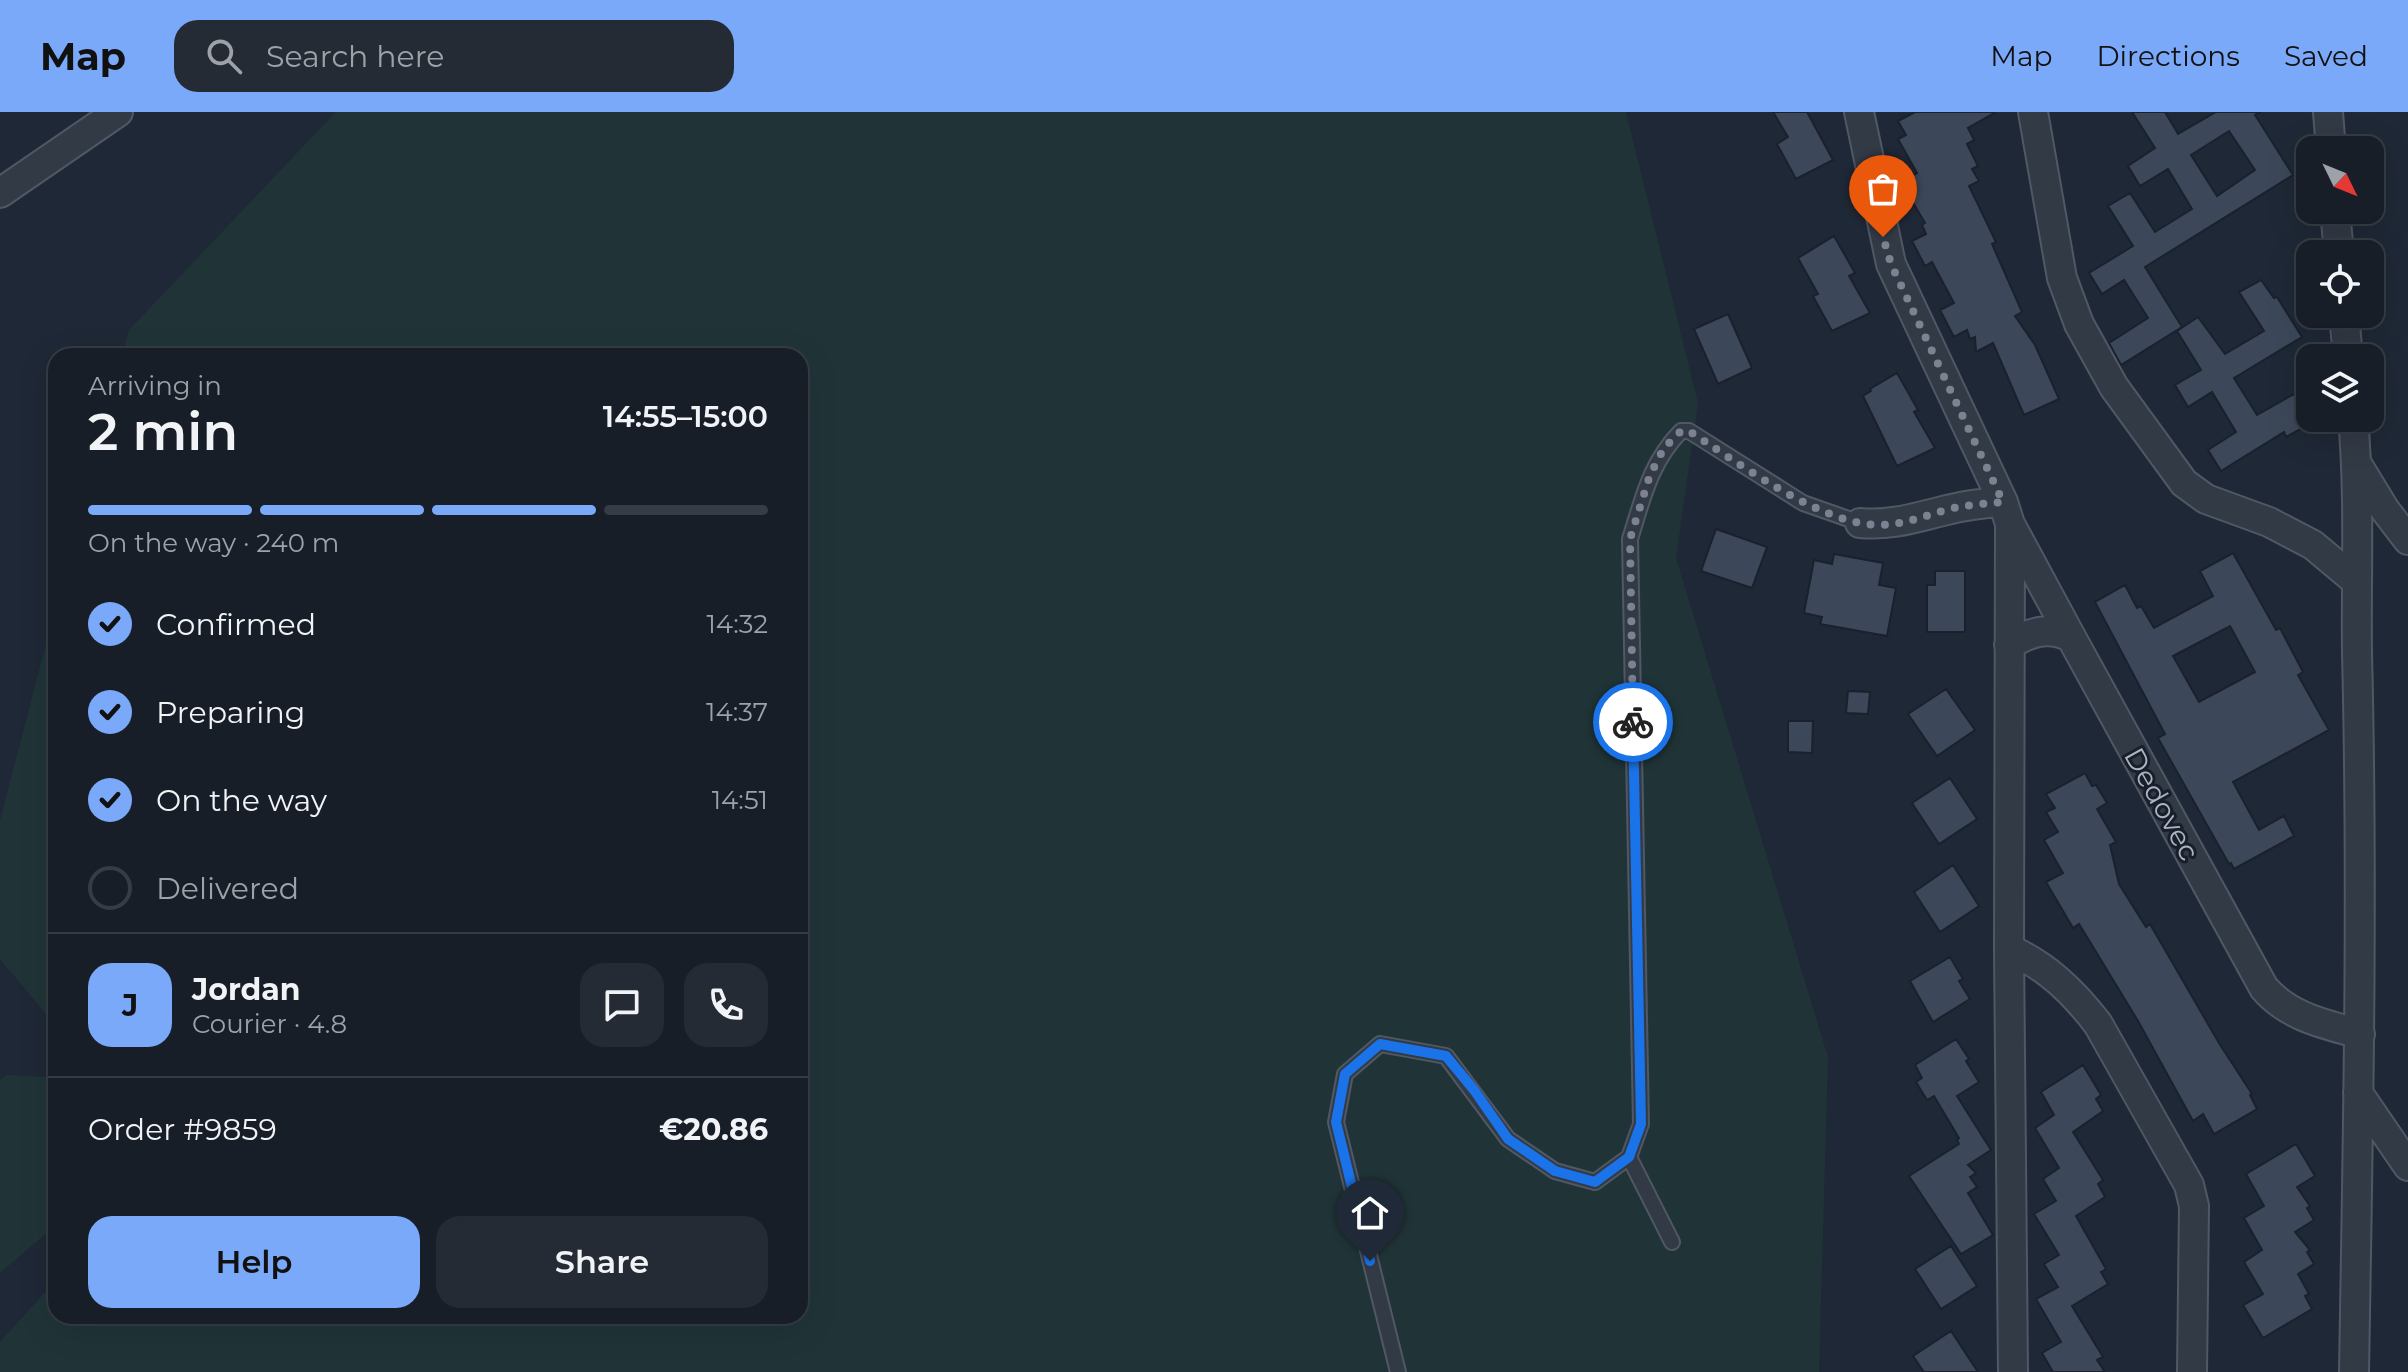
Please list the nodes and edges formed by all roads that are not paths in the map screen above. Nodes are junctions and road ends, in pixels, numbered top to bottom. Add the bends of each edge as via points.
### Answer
1 (118, 112) edge
2 (1859, 112) edge
3 (2033, 112) edge
4 (2328, 112) edge
5 (2330, 136) edge
6 (0, 193) edge
7 (2354, 432) edge
8 (2357, 463) junction
9 (2007, 513) junction
10 (1860, 523) joint
11 (2408, 540) edge
12 (2356, 581) junction
13 (2071, 637) junction
14 (2009, 645) junction
15 (2009, 949) junction
16 (2360, 1034) junction
17 (2358, 1093) junction
18 (1629, 1157) junction
19 (2408, 1166) edge
20 (1672, 1242) dead end
21 (1398, 1372) edge
22 (2013, 1372) edge
23 (2192, 1372) edge
24 (2354, 1372) edge

1 - 6 street
2 - 9 street, Dedovec via 1891,264
3 - 12 street via 2062,278 2079,324 2114,387 2184,483 2206,499 2313,545
4 - 5 street
7 - 8 street
8 - 11 street
8 - 12 street
9 - 10 street via 1971,505 1902,522
9 - 13 street, Dedovec
9 - 14 street, Dedovec
10 - 18 lane via 1803,503 1689,431 1681,431 1664,448 1650,475 1630,539 1641,1124
12 - 16 street
13 - 14 street via 2040,630
13 - 16 street, Dedovec via 2264,988 2288,1010
14 - 15 street, Dedovec
15 - 22 street, Dedovec
15 - 23 street via 2034,961 2089,1012 2189,1185 2194,1206
16 - 17 street
17 - 19 street
17 - 24 street
18 - 20 lane
18 - 21 lane via 1595,1182 1555,1171 1508,1139 1446,1056 1380,1044 1345,1074 1336,1122

